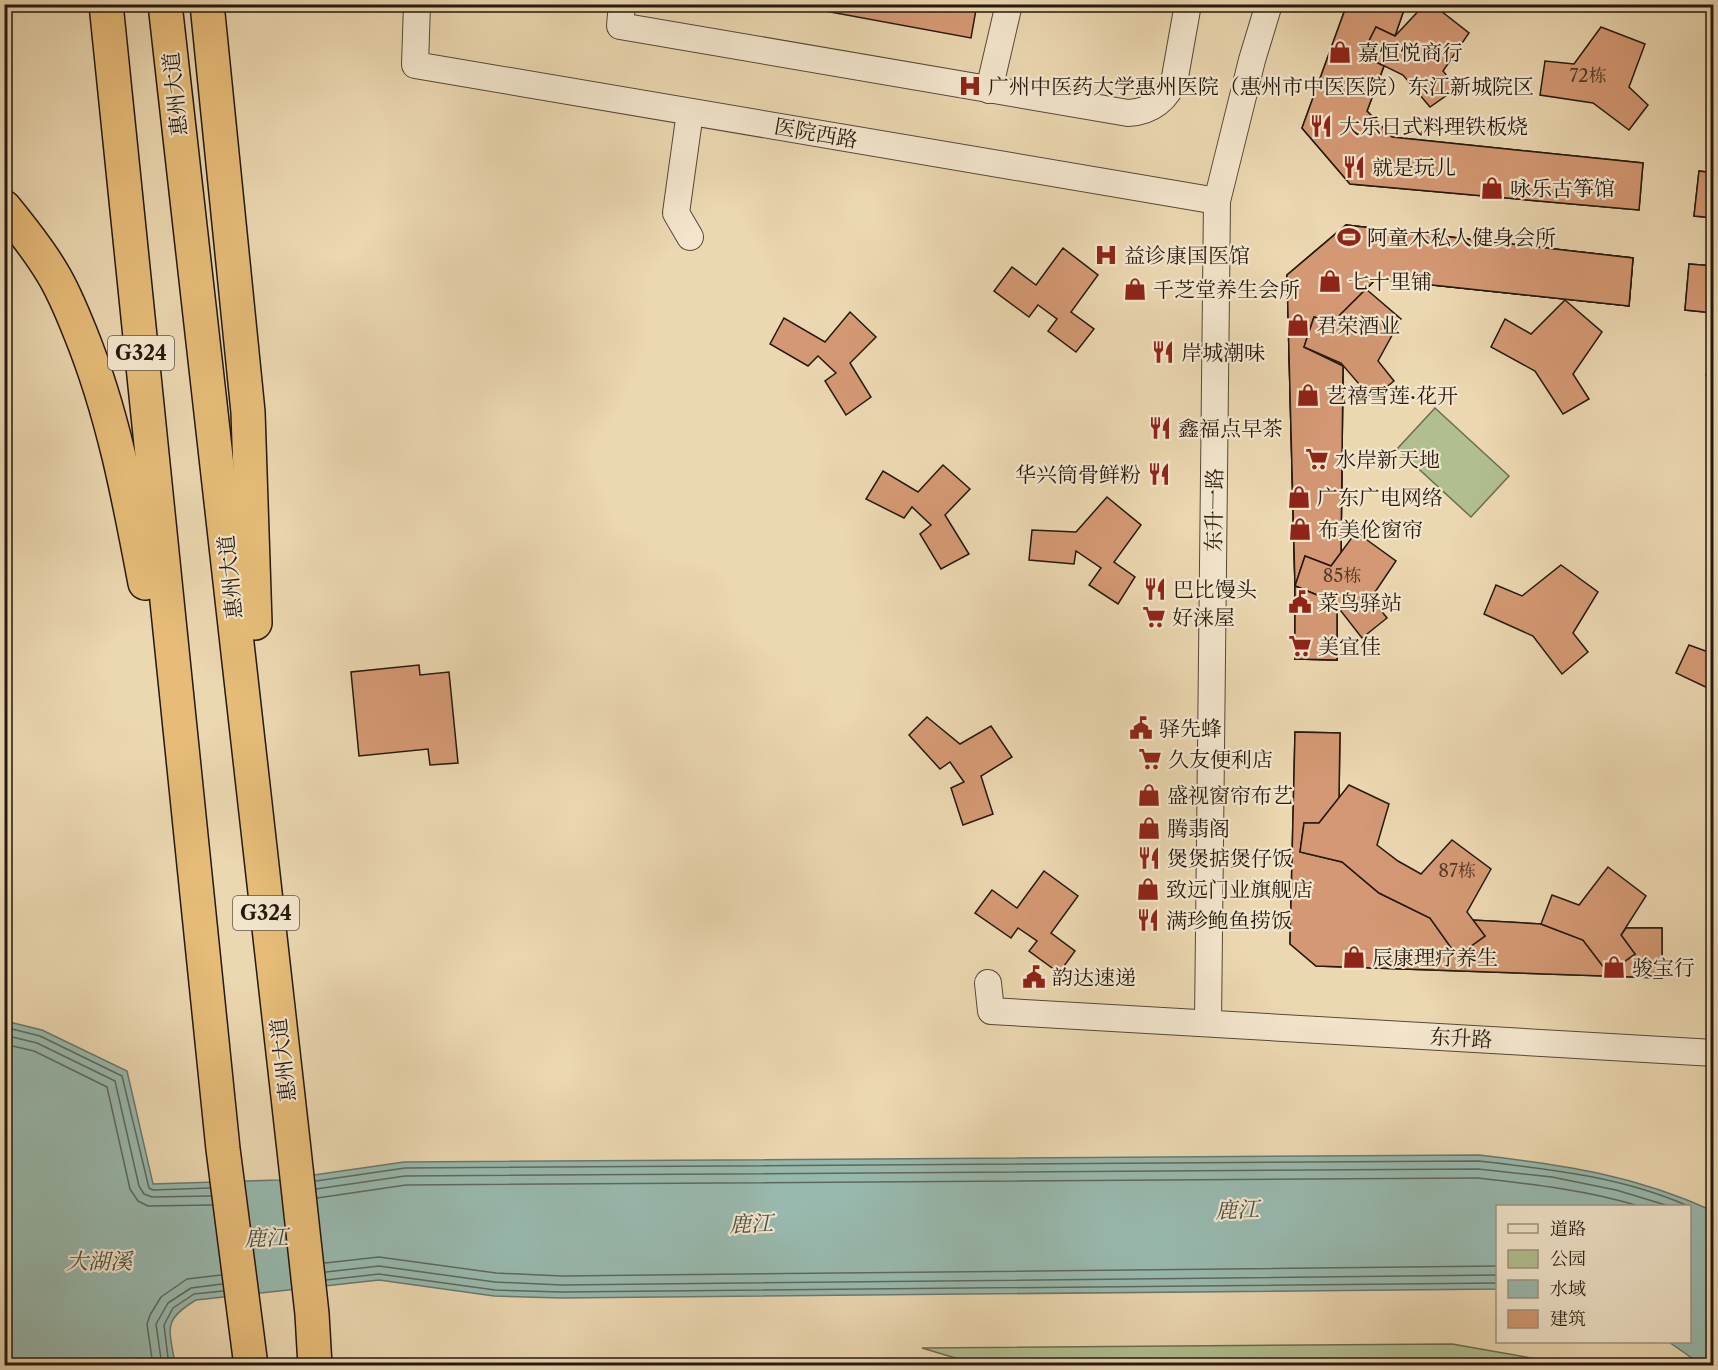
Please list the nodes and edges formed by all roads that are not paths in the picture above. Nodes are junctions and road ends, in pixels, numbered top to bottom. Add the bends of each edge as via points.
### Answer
1 (105, 4) edge
2 (165, 4) edge
3 (207, 4) edge
4 (417, 4) edge
5 (622, 4) edge
6 (1009, 4) edge
7 (1188, 4) edge
8 (1269, 4) edge
9 (989, 90) junction
10 (690, 112) junction
11 (1217, 201) junction
12 (4, 207) edge
13 (690, 237) dead end
14 (241, 677) junction
15 (176, 701) junction
16 (988, 983) dead end
17 (1208, 1023) junction
18 (1713, 1053) edge
19 (251, 1365) edge
20 (315, 1365) edge

1 - 15 highway, G324
2 - 14 highway, 惠州大道 / G324
3 - 14 highway via 248,412 255,623
4 - 10 street, 医院西路 via 415,65
5 - 9 street via 620,26
6 - 9 street
7 - 9 street via 1174,82 1164,98 1146,110 1124,113
8 - 11 street, 东升一路
10 - 11 street, 医院西路
10 - 13 street via 675,213
11 - 17 street, 东升一路
12 - 15 highway via 54,275 106,404 129,497 149,608
14 - 20 highway, 惠州大道 / G324
15 - 19 highway, G324 via 223,1149
16 - 17 street, 东升路 via 990,1011
17 - 18 street, 东升路

